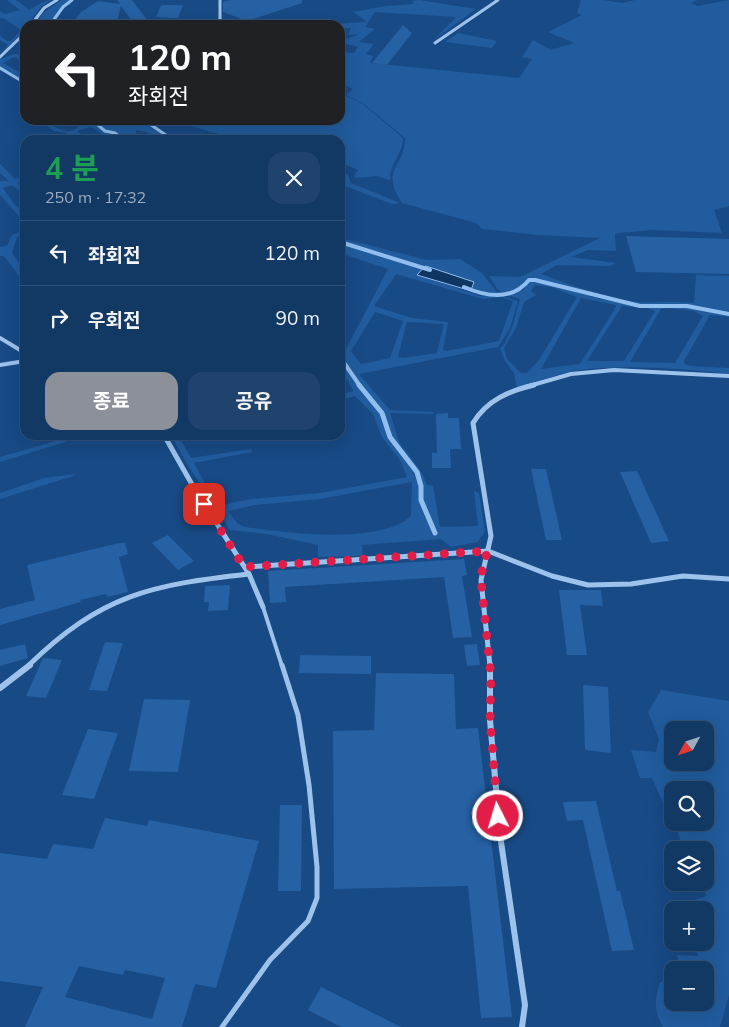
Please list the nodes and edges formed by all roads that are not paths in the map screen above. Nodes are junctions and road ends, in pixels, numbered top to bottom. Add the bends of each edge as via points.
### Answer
1 (57, 0) edge
2 (220, 0) edge
3 (498, 0) edge
4 (35, 20) edge
5 (219, 20) edge
6 (20, 39) edge
7 (435, 43) dead end
8 (0, 57) edge
9 (0, 338) edge
10 (20, 350) edge
11 (20, 362) edge
12 (0, 365) edge
13 (729, 376) edge
14 (167, 440) edge
15 (488, 551) junction
16 (244, 567) junction
17 (249, 574) junction
18 (729, 579) edge
19 (262, 607) joint
20 (0, 688) edge
21 (222, 1027) edge
22 (522, 1027) edge

1 - 4 street via 44,8
2 - 5 street
3 - 7 street
6 - 8 street
9 - 10 street
11 - 12 street
13 - 15 street via 641,371 576,373 510,392 482,407 473,423 491,536
14 - 16 street
15 - 16 street
15 - 18 street via 552,576 588,585 631,584 683,576
15 - 22 street via 481,580 491,677 490,720 500,835 525,1005
16 - 17 street
17 - 19 street
17 - 20 street via 184,580 151,587 117,601 50,646 16,678
19 - 21 lane via 298,715 309,785 317,898 308,922 270,960

